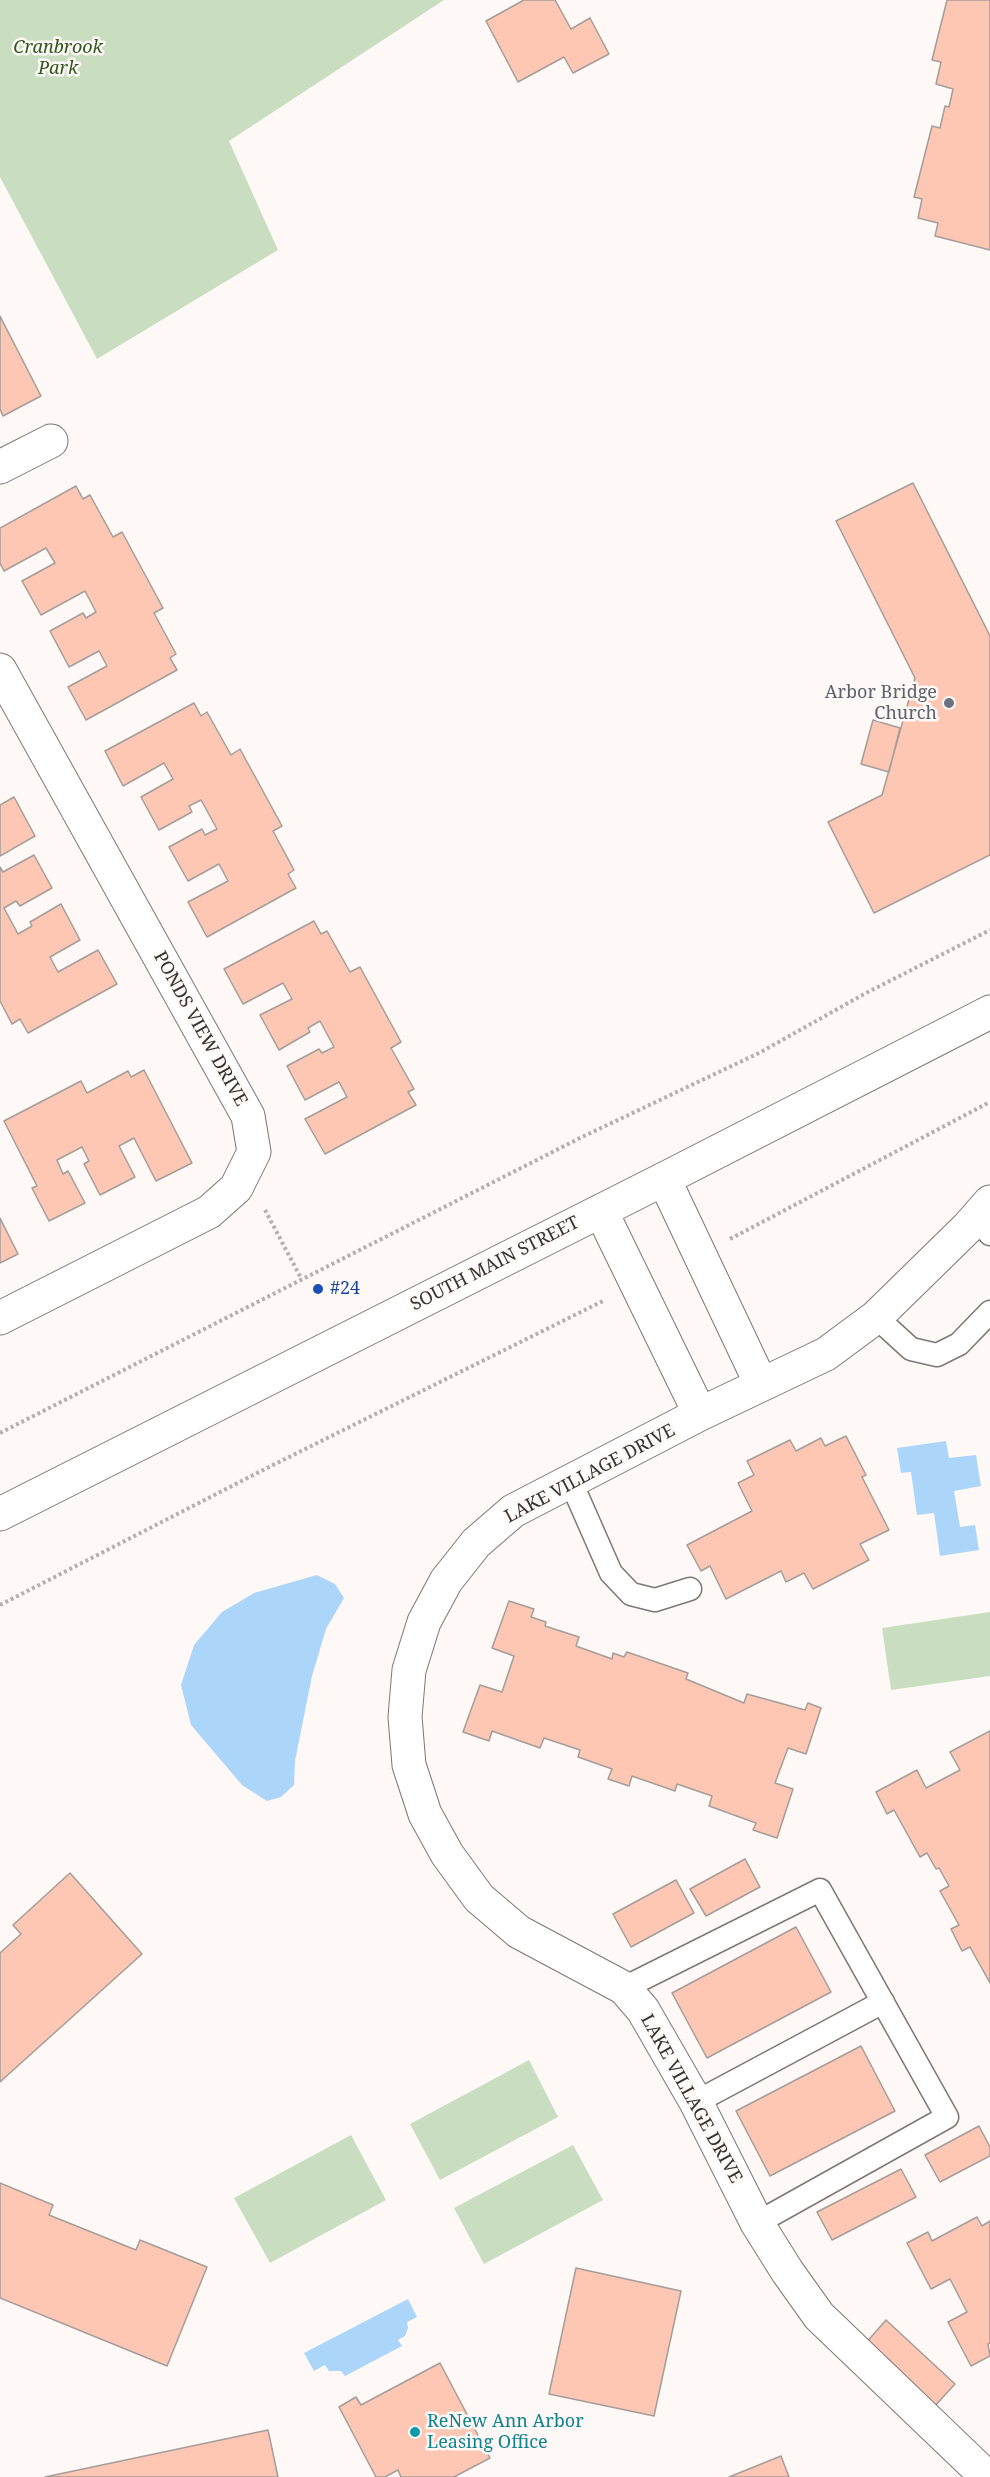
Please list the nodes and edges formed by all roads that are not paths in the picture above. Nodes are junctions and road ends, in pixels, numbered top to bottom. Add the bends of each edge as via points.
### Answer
1 (51, 441) dead end
2 (0, 467) edge
3 (0, 670) edge
4 (990, 1012) edge
5 (664, 1179) junction
6 (601, 1211) junction
7 (985, 1218) edge
8 (990, 1312) edge
9 (876, 1317) junction
10 (0, 1318) edge
11 (761, 1384) junction
12 (700, 1414) junction
13 (571, 1482) junction
14 (0, 1514) edge
15 (690, 1589) dead end
16 (624, 1988) junction
17 (883, 2002) junction
18 (696, 2102) junction
19 (757, 2223) junction
20 (985, 2468) edge

1 - 2 street
3 - 10 street, PONDS VIEW DRIVE via 248,1116 254,1152 236,1188 209,1212
4 - 5 street, SOUTH MAIN STREET
5 - 6 street, SOUTH MAIN STREET
5 - 11 street
6 - 12 street
6 - 14 street, SOUTH MAIN STREET
7 - 9 street, LAKE VILLAGE DRIVE
8 - 9 lane via 959,1344 937,1355 911,1349
9 - 11 street, LAKE VILLAGE DRIVE via 826,1354
11 - 12 street, LAKE VILLAGE DRIVE
12 - 13 street, LAKE VILLAGE DRIVE
13 - 15 lane via 611,1573 631,1594 655,1600
13 - 16 street, LAKE VILLAGE DRIVE via 513,1511 476,1543 446,1581 424,1622 409,1670 405,1717 409,1765 425,1815 479,1898 519,1932
16 - 17 lane via 820,1890
16 - 18 street, LAKE VILLAGE DRIVE via 643,2010
17 - 18 lane
17 - 19 lane via 947,2117
18 - 19 street, LAKE VILLAGE DRIVE
19 - 20 street, LAKE VILLAGE DRIVE via 819,2316

